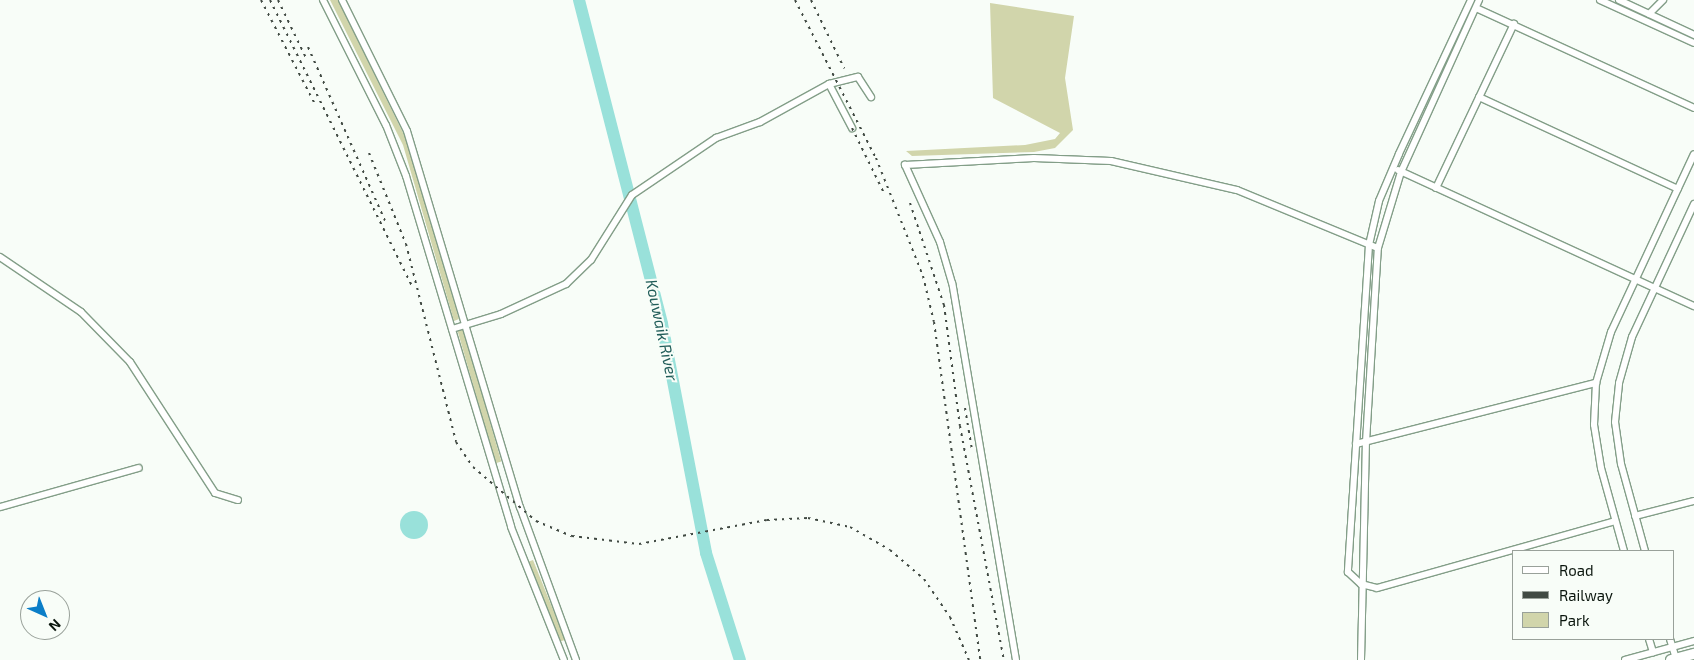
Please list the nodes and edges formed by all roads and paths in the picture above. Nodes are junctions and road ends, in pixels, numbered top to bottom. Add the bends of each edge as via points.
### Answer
1 (323, 0) edge
2 (342, 0) edge
3 (1471, 0) edge
4 (1480, 0) edge
5 (1600, 0) edge
6 (1619, 0) edge
7 (1664, 0) edge
8 (1476, 8) junction
9 (1649, 14) junction
10 (1514, 24) junction
11 (1694, 35) edge
12 (1694, 43) edge
13 (830, 84) junction
14 (871, 97) dead end
15 (1479, 97) junction
16 (1694, 108) edge
17 (852, 128) dead end
18 (1694, 154) edge
19 (1394, 168) junction
20 (1402, 172) junction
21 (1436, 188) junction
22 (1678, 189) junction
23 (1694, 204) edge
24 (1369, 245) junction
25 (1378, 248) junction
26 (0, 257) edge
27 (1635, 280) junction
28 (1655, 289) junction
29 (1694, 306) edge
30 (465, 324) junction
31 (452, 329) junction
32 (1362, 354) junction
33 (1371, 354) junction
34 (1596, 383) junction
35 (1366, 442) junction
36 (1356, 444) junction
37 (139, 468) dead end
38 (238, 500) dead end
39 (1694, 501) edge
40 (0, 507) edge
41 (1635, 516) junction
42 (1615, 521) junction
43 (1512, 550) edge
44 (1512, 550) edge
45 (1624, 550) edge
46 (1645, 550) edge
47 (1361, 584) junction
48 (1649, 640) edge
49 (1670, 640) edge
50 (1694, 641) edge
51 (1672, 647) junction
52 (1653, 652) junction
53 (1694, 654) edge
54 (1673, 659) edge
55 (564, 660) edge
56 (576, 660) edge
57 (1016, 660) edge
58 (1361, 660) edge
59 (1625, 660) edge

1 - 31 street via 386,125
2 - 30 street via 407,132
3 - 19 street
4 - 8 street
5 - 12 street
6 - 9 street
7 - 9 street
8 - 10 street
8 - 20 street
9 - 11 street
10 - 15 street
10 - 16 street
13 - 14 street via 858,77
13 - 17 street
13 - 30 street via 760,122 716,138 632,195 591,260 566,284
15 - 21 street
15 - 22 street
18 - 22 street
19 - 20 street
19 - 24 street
20 - 21 street
20 - 25 street
21 - 27 street
22 - 27 street
23 - 28 street
24 - 25 street
24 - 32 street
24 - 57 street via 1237,190 1111,161 1034,158 905,165 940,242 952,283
25 - 33 street
26 - 38 street via 80,312 130,362 215,493
27 - 28 street
27 - 34 street via 1611,332
28 - 29 street
28 - 41 street via 1628,353 1615,422
30 - 31 street
30 - 56 street via 526,528
31 - 55 street via 511,527
32 - 33 street
32 - 36 street
33 - 35 street
34 - 35 street
34 - 42 street via 1594,425
35 - 36 street
35 - 47 street
36 - 47 street via 1347,565 1350,576
37 - 40 street
39 - 41 street
41 - 46 street
42 - 43 street
42 - 45 street
44 - 47 street via 1385,586
47 - 58 street
48 - 52 street
49 - 51 street
50 - 51 street
51 - 52 street
51 - 54 street
52 - 59 street
53 - 54 highway

